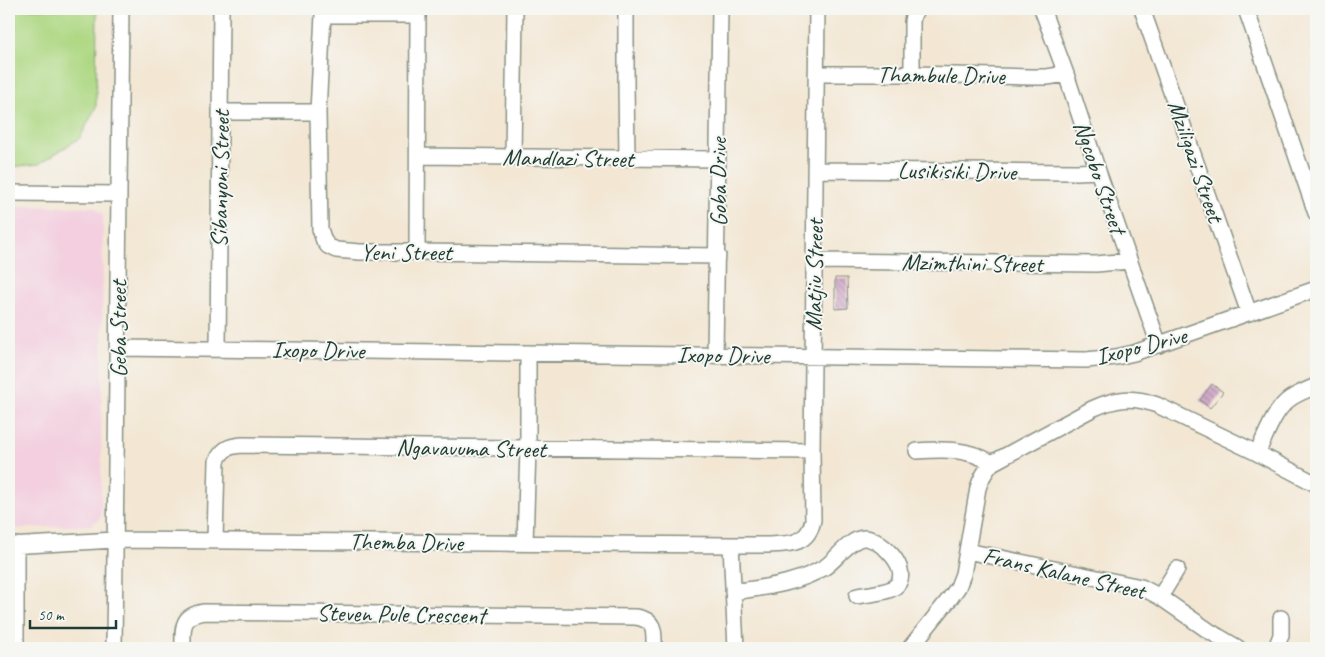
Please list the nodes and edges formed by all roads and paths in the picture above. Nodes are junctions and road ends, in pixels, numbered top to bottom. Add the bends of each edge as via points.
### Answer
1 (121, 9) edge
2 (221, 9) edge
3 (515, 9) edge
4 (626, 9) edge
5 (720, 9) edge
6 (817, 9) edge
7 (917, 9) edge
8 (1042, 9) edge
9 (1142, 9) edge
10 (1246, 9) edge
11 (323, 12) edge
12 (418, 12) edge
13 (816, 74) junction
14 (912, 74) junction
15 (1066, 74) junction
16 (221, 112) junction
17 (318, 112) junction
18 (418, 156) junction
19 (513, 157) junction
20 (627, 158) junction
21 (718, 159) junction
22 (816, 170) junction
23 (1098, 170) junction
24 (9, 193) edge
25 (118, 194) junction
26 (1316, 213) edge
27 (417, 252) junction
28 (718, 256) junction
29 (815, 261) junction
30 (1129, 261) junction
31 (1316, 289) edge
32 (1249, 313) junction
33 (1159, 345) junction
34 (118, 348) junction
35 (218, 349) junction
36 (528, 352) junction
37 (716, 355) junction
38 (813, 357) junction
39 (1316, 386) edge
40 (528, 448) junction
41 (917, 450) dead end
42 (812, 451) junction
43 (1257, 453) junction
44 (992, 463) junction
45 (1316, 484) edge
46 (803, 539) joint
47 (115, 540) junction
48 (215, 540) junction
49 (525, 543) junction
50 (731, 545) junction
51 (12, 546) edge
52 (968, 550) junction
53 (1177, 569) dead end
54 (733, 592) junction
55 (857, 596) dead end
56 (1160, 597) junction
57 (1281, 618) dead end
58 (16, 648) edge
59 (114, 648) edge
60 (183, 648) edge
61 (654, 648) edge
62 (736, 648) edge
63 (910, 648) edge
64 (1238, 648) edge
65 (1276, 648) edge

1 - 25 street, Geba Street
2 - 16 street, Sibanyoni Street
3 - 19 street
4 - 20 street
5 - 21 street, Goba Drive
6 - 13 street, Matjiu Street
7 - 14 street via 912,22
8 - 15 street, Ngcobo Street
9 - 32 street, Mziligazi Street
10 - 26 street
11 - 12 street, Yeni Street
11 - 17 street, Yeni Street
12 - 18 street
13 - 14 street, Thambule Drive
13 - 22 street, Matjiu Street
14 - 15 street, Thambule Drive via 1047,77
15 - 23 street, Ngcobo Street
16 - 17 street
16 - 35 street, Sibanyoni Street
17 - 27 street, Yeni Street via 320,229 324,241 336,250
18 - 19 street, Mandlazi Street
18 - 27 street
19 - 20 street, Mandlazi Street
20 - 21 street, Mandlazi Street
21 - 28 street, Goba Drive
22 - 23 street, Lusikisiki Drive
22 - 29 street, Matjiu Street
23 - 30 street, Ngcobo Street
24 - 25 street
25 - 34 street, Geba Street
27 - 28 street, Yeni Street
28 - 37 street, Goba Drive
29 - 30 street, Mzimthini Street via 1096,264
29 - 38 street, Matjiu Street
30 - 33 street, Ngcobo Street
31 - 32 street, Ixopo Drive
32 - 33 street, Ixopo Drive
33 - 38 street, Ixopo Drive via 1116,357 1086,360
34 - 35 street, Ixopo Drive
34 - 47 street, Geba Street
35 - 36 street, Ixopo Drive
36 - 37 street, Ixopo Drive
36 - 40 street
37 - 38 street, Ixopo Drive
38 - 42 street, Matjiu Street
39 - 43 street via 1293,396 1282,406
40 - 42 street, Ngavavuma Street
40 - 48 street, Ngavavuma Street via 229,446 219,454 217,461
40 - 49 street
41 - 44 street via 963,451
42 - 46 street, Matjiu Street via 813,520
43 - 44 street via 1157,404 1132,398 1092,409
43 - 45 street
44 - 52 street via 978,488
46 - 50 street, Themba Drive via 790,544
47 - 48 street, Themba Drive
47 - 51 street, Themba Drive
47 - 59 street, Geba Street
48 - 49 street, Themba Drive
49 - 50 street, Themba Drive
50 - 54 street
51 - 58 street
52 - 56 street, Frans Kalane Street via 1141,587
52 - 63 street via 958,586
53 - 56 street, Frans Kalane Street
54 - 55 street via 795,581 830,564 850,544 864,538 895,558 901,578 891,589
54 - 62 street
56 - 64 street, Frans Kalane Street
57 - 65 street via 1281,635
60 - 61 street, Steven Pule Crescent via 186,621 194,614 204,612 636,617 653,626

